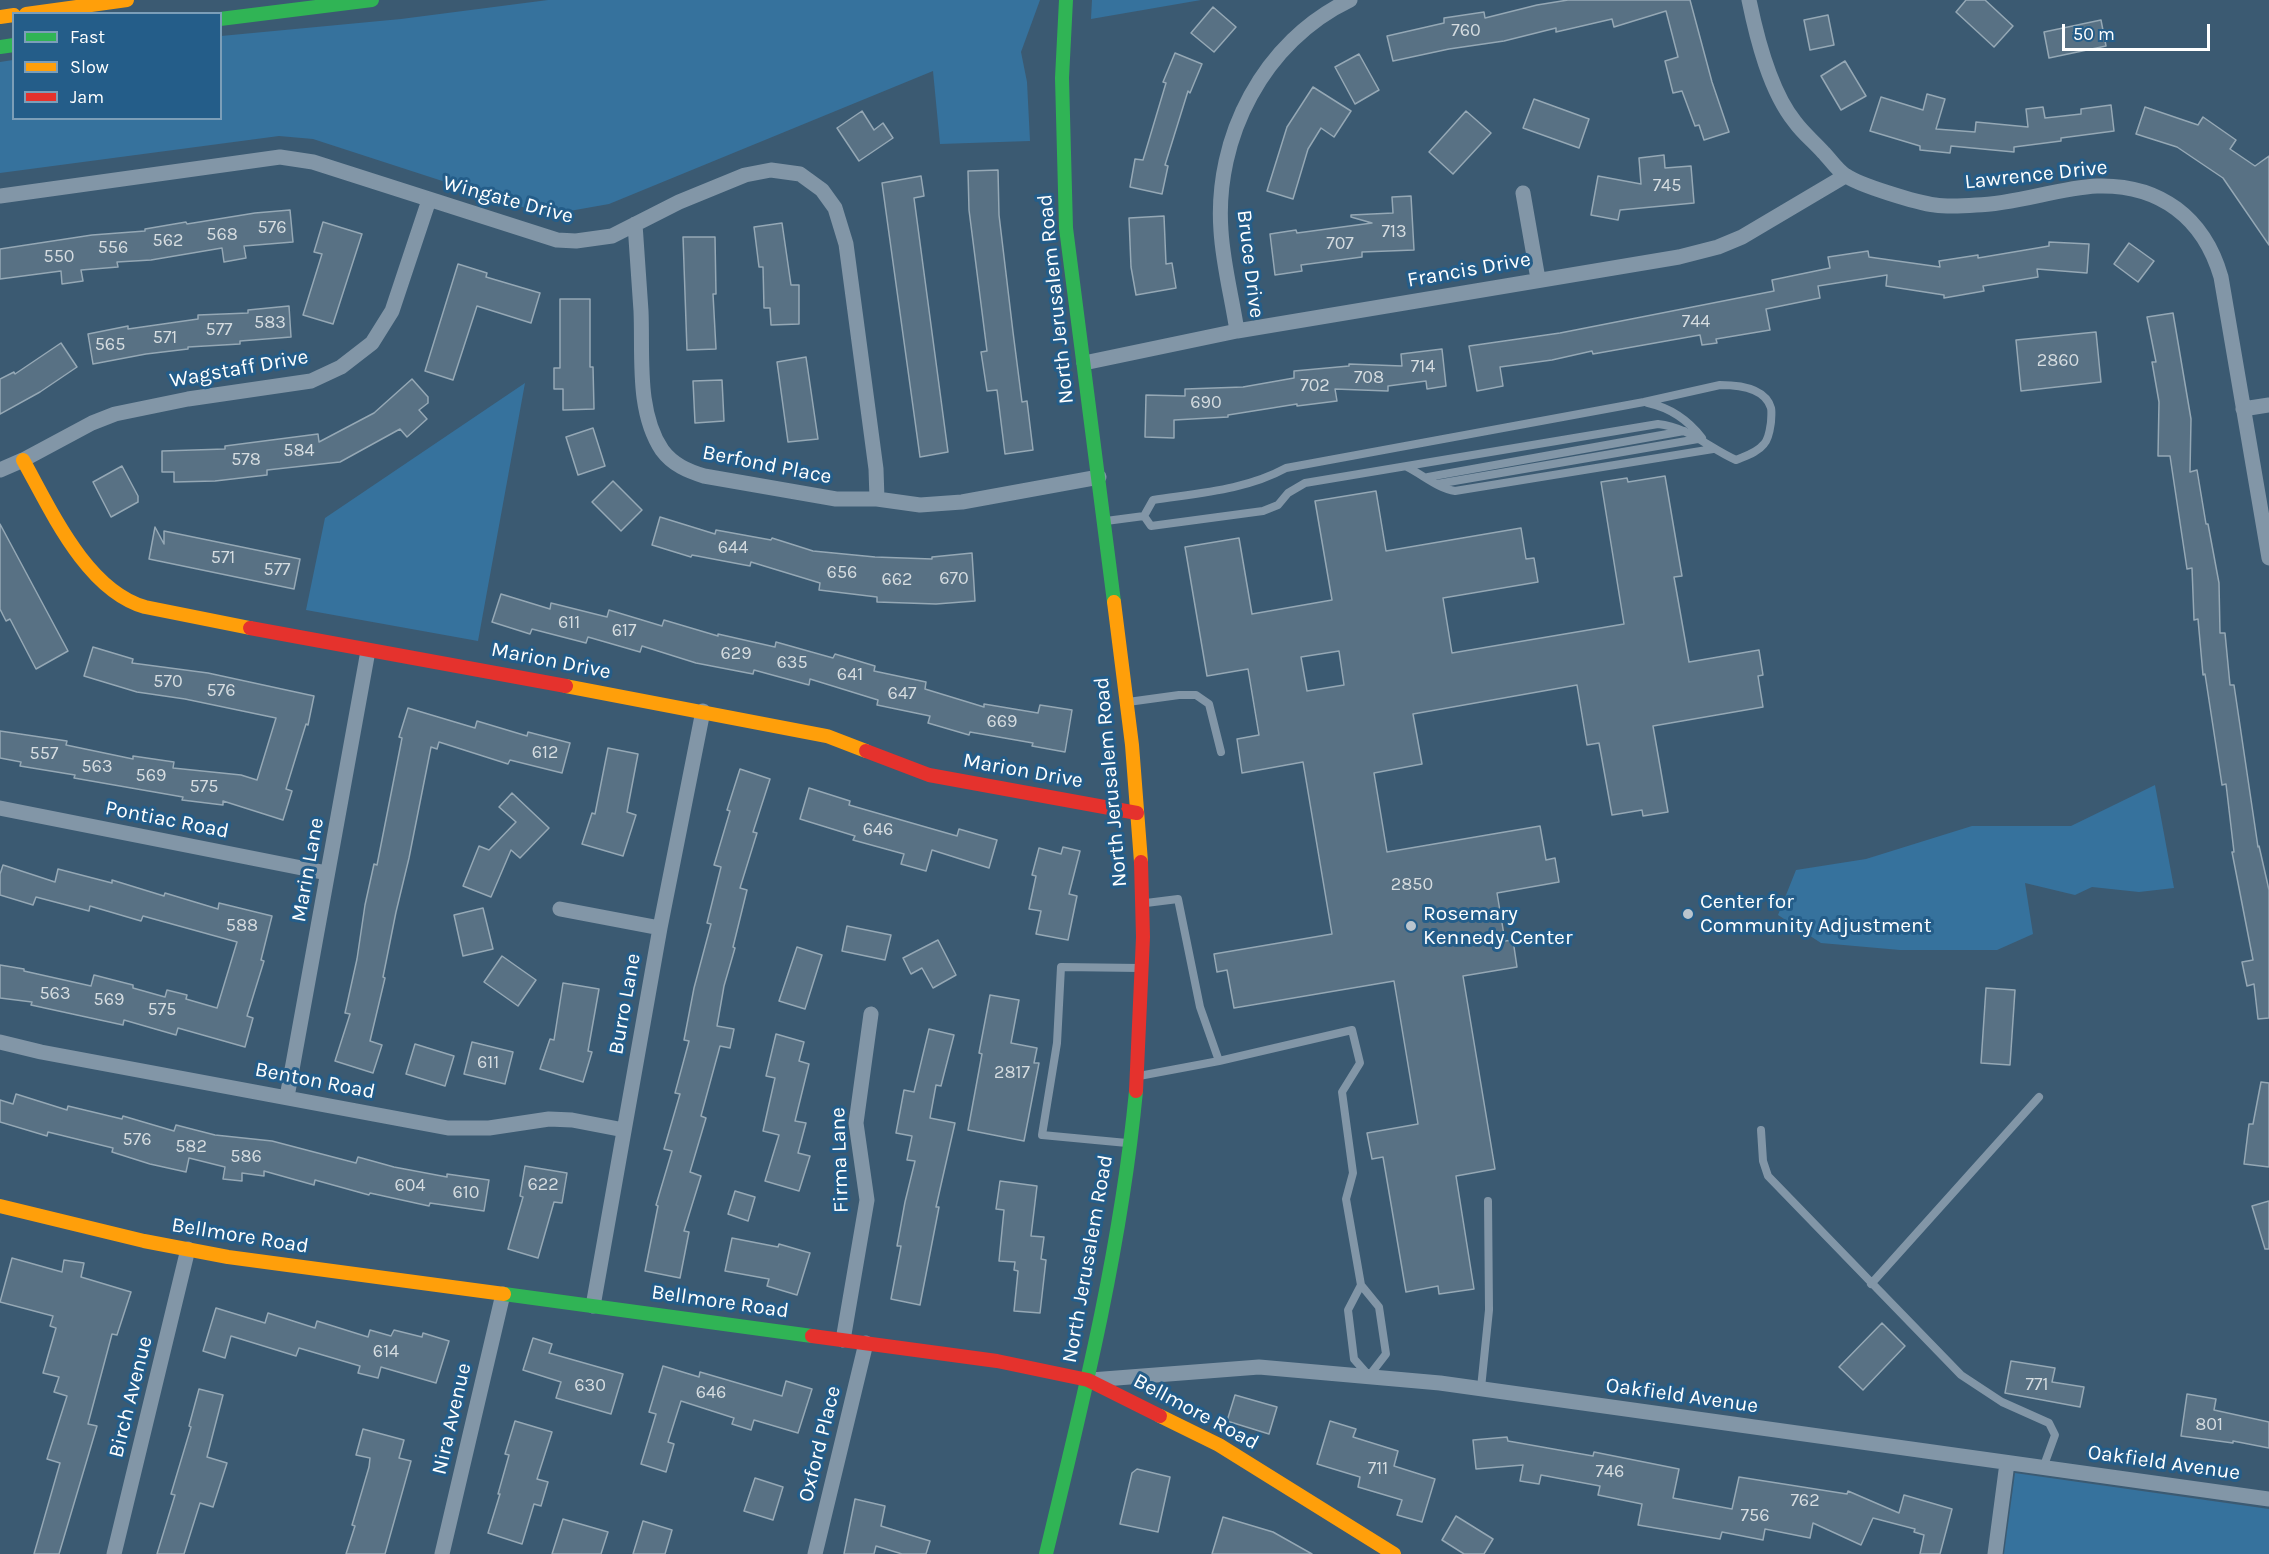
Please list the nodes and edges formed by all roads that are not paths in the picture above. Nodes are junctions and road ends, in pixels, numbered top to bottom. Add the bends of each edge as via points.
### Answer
1 (127, 0) edge
2 (372, 0) edge
3 (1066, 0) edge
4 (1350, 0) edge
5 (1749, 0) edge
6 (40, 12) edge
7 (222, 19) edge
8 (1845, 176) junction
9 (1523, 193) dead end
10 (0, 196) edge
11 (429, 200) junction
12 (635, 224) junction
13 (1538, 279) junction
14 (1237, 331) junction
15 (1084, 363) junction
16 (1644, 402) junction
17 (2269, 405) edge
18 (2243, 409) junction
19 (1684, 431) junction
20 (1702, 441) junction
21 (1714, 448) junction
22 (23, 460) junction
23 (1407, 467) junction
24 (0, 470) edge
25 (1099, 477) junction
26 (1428, 477) junction
27 (1437, 484) junction
28 (877, 499) junction
29 (1144, 516) junction
30 (1104, 521) junction
31 (2269, 558) edge
32 (369, 651) junction
33 (1127, 702) junction
34 (703, 711) junction
35 (1221, 752) dead end
36 (0, 808) edge
37 (1137, 813) junction
38 (327, 873) junction
39 (1143, 903) junction
40 (560, 909) dead end
41 (660, 928) junction
42 (1142, 968) junction
43 (871, 1014) dead end
44 (0, 1042) edge
45 (1219, 1061) junction
46 (1137, 1077) junction
47 (287, 1097) junction
48 (2039, 1097) dead end
49 (624, 1130) junction
50 (1761, 1130) dead end
51 (1131, 1143) junction
52 (1488, 1201) dead end
53 (0, 1206) edge
54 (188, 1249) junction
55 (1871, 1284) junction
56 (1361, 1285) junction
57 (503, 1294) junction
58 (593, 1306) junction
59 (843, 1340) junction
60 (866, 1343) junction
61 (1369, 1376) junction
62 (1088, 1380) junction
63 (1481, 1388) junction
64 (2007, 1463) junction
65 (2043, 1468) junction
66 (2269, 1499) edge
67 (114, 1554) edge
68 (441, 1554) edge
69 (815, 1554) edge
70 (1046, 1554) edge
71 (1394, 1554) edge
72 (1995, 1554) edge

1 - 6 main road
2 - 7 main road
3 - 15 main road, North Jerusalem Road via 1062,78 1065,228
4 - 14 street, Bruce Drive via 1308,25 1279,54 1237,121 1225,159 1221,231
5 - 8 street, Lawrence Drive via 1768,73 1794,121
8 - 13 street, Francis Drive via 1718,247 1679,257
8 - 18 street, Lawrence Drive via 1878,190 1935,205 1978,205 2097,186 2129,188 2160,197 2196,226 2216,259
9 - 13 street
10 - 11 street, Wingate Drive via 280,157 312,162
11 - 12 street, Wingate Drive via 557,240 612,236
11 - 22 street, Wagstaff Drive via 392,311 372,343 341,367 311,381 115,414
12 - 28 street, Berfond Place via 645,395 651,429 663,450 674,462 704,476 836,500
12 - 28 street, Wingate Drive via 745,175 771,170 800,174 822,190 835,208 846,244
13 - 14 street, Francis Drive
14 - 15 street, Francis Drive
15 - 25 main road, North Jerusalem Road
16 - 20 lane via 1691,423
16 - 21 lane via 1728,385 1750,388 1763,397 1771,408 1766,444 1736,460
16 - 29 lane via 1286,468 1267,479 1244,485 1153,500
17 - 18 street
18 - 31 street, Lawrence Drive
19 - 20 lane
19 - 23 lane via 1658,424
19 - 26 lane
20 - 21 lane
20 - 27 lane
21 - 27 lane via 1455,492
22 - 24 street, Wagstaff Drive
22 - 32 main road, Marion Drive via 83,562 103,584 131,603
23 - 26 lane
23 - 29 lane via 1305,483 1278,505 1263,511 1151,526
25 - 28 street, Berfond Place via 962,502 920,505
25 - 30 main road, North Jerusalem Road
26 - 27 lane
29 - 30 lane
30 - 33 main road, North Jerusalem Road
32 - 34 main road, Marion Drive
32 - 38 street, Marin Lane
33 - 35 lane via 1197,695 1209,704
33 - 37 main road, North Jerusalem Road
34 - 37 main road, Marion Drive via 827,736 929,775
34 - 41 street, Burro Lane
36 - 38 street, Pontiac Road
37 - 39 main road, North Jerusalem Road
38 - 47 street, Marin Lane
39 - 42 main road, North Jerusalem Road
39 - 45 lane via 1178,899 1200,1007
40 - 41 street
41 - 49 street, Burro Lane
42 - 46 main road, North Jerusalem Road
42 - 51 lane via 1061,968 1057,1043 1042,1135
43 - 59 street, Firma Lane via 856,1123 867,1200
44 - 47 street, Benton Road
45 - 46 lane
45 - 56 lane via 1352,1030 1360,1063 1342,1092 1353,1173 1346,1199
46 - 51 main road, North Jerusalem Road
47 - 49 street, Benton Road via 448,1128 489,1128 549,1119
48 - 55 lane
49 - 58 street, Burro Lane
50 - 55 lane via 1768,1176
51 - 62 main road, North Jerusalem Road via 1113,1262
52 - 63 lane via 1489,1310
53 - 54 main road, Bellmore Road
54 - 57 main road, Bellmore Road
54 - 67 street, Birch Avenue
55 - 65 lane via 1961,1375 2002,1402 2049,1423 2055,1435
56 - 61 lane via 1348,1310 1354,1359
56 - 61 lane via 1379,1307 1386,1354
57 - 58 main road, Bellmore Road
57 - 68 street, Nira Avenue
58 - 59 main road, Bellmore Road
59 - 60 main road, Bellmore Road
60 - 62 main road, Bellmore Road via 997,1361
60 - 69 street, Oxford Place
61 - 62 street, Oakfield Avenue via 1259,1367
61 - 63 street, Oakfield Avenue
62 - 70 main road, North Jerusalem Road
62 - 71 main road, Bellmore Road via 1220,1445
63 - 64 street, Oakfield Avenue
64 - 65 street, Oakfield Avenue
64 - 72 street
65 - 66 street, Oakfield Avenue

